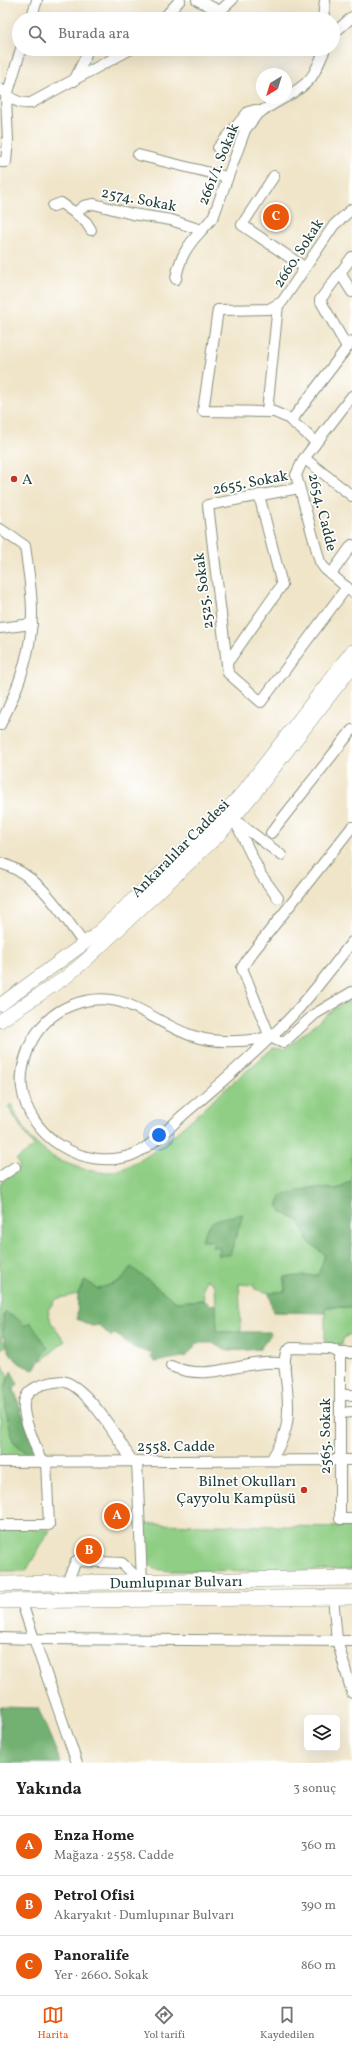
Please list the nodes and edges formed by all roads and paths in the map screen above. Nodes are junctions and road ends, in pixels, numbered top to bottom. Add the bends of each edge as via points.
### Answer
1 (37, 0) edge
2 (180, 0) edge
3 (198, 0) edge
4 (232, 0) edge
5 (325, 0) edge
6 (33, 12) edge
7 (169, 12) edge
8 (324, 12) edge
9 (352, 17) edge
10 (340, 28) edge
11 (18, 56) edge
12 (85, 56) edge
13 (119, 56) edge
14 (322, 56) edge
15 (74, 81) junction
16 (4, 92) edge
17 (292, 93) edge
18 (274, 104) edge
19 (261, 112) junction
20 (218, 148) dead end
21 (138, 155) dead end
22 (3, 162) edge
23 (274, 176) dead end
24 (227, 177) junction
25 (53, 206) dead end
26 (352, 209) edge
27 (75, 213) junction
28 (91, 230) dead end
29 (201, 230) junction
30 (352, 257) edge
31 (304, 268) junction
32 (340, 273) junction
33 (176, 279) dead end
34 (352, 292) edge
35 (278, 305) junction
36 (350, 344) edge
37 (352, 396) edge
38 (267, 411) junction
39 (291, 421) junction
40 (316, 442) junction
41 (304, 458) junction
42 (299, 488) junction
43 (259, 495) junction
44 (352, 496) edge
45 (208, 505) joint
46 (0, 529) edge
47 (352, 545) edge
48 (331, 574) junction
49 (349, 590) edge
50 (32, 624) junction
51 (0, 628) edge
52 (352, 651) edge
53 (227, 663) junction
54 (352, 666) edge
55 (0, 725) edge
56 (352, 730) edge
57 (234, 818) junction
58 (352, 828) edge
59 (271, 833) dead end
60 (281, 855) dead end
61 (0, 863) edge
62 (278, 898) dead end
63 (352, 942) edge
64 (84, 944) junction
65 (92, 956) junction
66 (352, 992) edge
67 (0, 1005) edge
68 (0, 1021) edge
69 (270, 1037) junction
70 (15, 1167) dead end
71 (0, 1177) edge
72 (340, 1353) junction
73 (352, 1353) edge
74 (285, 1364) junction
75 (171, 1366) dead end
76 (340, 1395) junction
77 (352, 1395) edge
78 (340, 1412) junction
79 (352, 1412) edge
80 (272, 1460) junction
81 (340, 1460) junction
82 (352, 1460) edge
83 (135, 1461) junction
84 (0, 1462) edge
85 (44, 1462) junction
86 (352, 1519) edge
87 (0, 1525) edge
88 (352, 1578) edge
89 (142, 1582) junction
90 (0, 1584) edge
91 (66, 1584) junction
92 (333, 1597) junction
93 (352, 1597) edge
94 (21, 1600) junction
95 (0, 1601) edge
96 (0, 1638) edge
97 (34, 1639) junction
98 (337, 1640) junction
99 (352, 1640) edge
100 (352, 1693) edge
101 (77, 1763) edge

1 - 6 street
2 - 7 street
3 - 4 street via 220,11
5 - 8 street
9 - 10 street
11 - 16 street
12 - 15 street
13 - 15 street
14 - 17 street, 2661/1. Sokak via 310,80
15 - 16 street via 30,103 20,103
16 - 22 street via 8,140
18 - 19 street, 2661/1. Sokak
19 - 20 street via 248,112
19 - 24 street, 2661/1. Sokak via 244,133
21 - 24 street
23 - 31 street via 242,225
24 - 29 street, 2661/1. Sokak via 214,215 208,225
25 - 27 street via 61,202
26 - 31 street, 2660. Sokak via 336,221
27 - 28 street
27 - 29 street, 2574. Sokak via 84,206 94,204 132,214 171,220
29 - 33 street, 2661/1. Sokak via 183,254
30 - 32 street
31 - 35 street, 2660. Sokak via 289,294
32 - 34 street
32 - 36 street via 320,300
35 - 38 street
35 - 38 street, 2660. Sokak via 269,309 218,310 203,411
36 - 39 street
37 - 40 street, 2654. Cadde
38 - 39 street via 278,413
39 - 40 street
40 - 41 street, 2654. Cadde
41 - 42 street, 2654. Cadde via 296,475
41 - 44 street
42 - 43 street, 2655. Sokak
42 - 48 street, 2654. Cadde via 318,558
43 - 45 street, 2655. Sokak
43 - 53 street via 282,585
45 - 53 street, 2525. Sokak
46 - 50 street via 25,546
47 - 48 street
48 - 49 street, 2654. Cadde
49 - 53 street, 2525. Sokak via 261,702 228,674
50 - 51 street
50 - 55 street via 21,675
52 - 64 main road, Ankaralılar Caddesi via 229,808
54 - 57 main road, Ankaralılar Caddesi
56 - 59 street
57 - 60 street
57 - 62 street via 261,875
57 - 65 main road, Ankaralılar Caddesi via 211,844
58 - 69 street via 242,968
61 - 64 street via 22,872 38,886
63 - 69 street via 287,1021
64 - 65 main road
64 - 67 main road, Ankaralılar Caddesi
65 - 68 main road, Ankaralılar Caddesi
66 - 69 street via 315,1014 283,1043
69 - 69 street via 223,1082 146,1147 126,1157 98,1158 69,1150 54,1141 40,1129 22,1089 22,1068 34,1038 46,1022 60,1010 96,998 125,1003 182,1032 202,1038 236,1041
70 - 71 street
72 - 73 street
72 - 74 street via 331,1349 291,1348 285,1356
72 - 76 street, 2565. Sokak
74 - 75 street via 258,1363 222,1372 206,1373
74 - 80 street via 287,1427
76 - 77 street
76 - 78 street, 2565. Sokak
78 - 79 street
78 - 81 street, 2565. Sokak
80 - 81 street, 2558. Cadde
80 - 83 street, 2558. Cadde
81 - 82 street, 2558. Cadde
81 - 86 street, 2565. Sokak via 340,1519
83 - 85 street, 2558. Cadde
83 - 85 street via 98,1412 78,1390 63,1381 33,1388 22,1398 23,1416
83 - 89 street
84 - 85 street, 2558. Cadde
85 - 87 street via 49,1525
88 - 89 highway, Dumlupınar Bulvarı
89 - 91 highway, Dumlupınar Bulvarı
89 - 91 street via 122,1563 76,1561
90 - 91 highway, Dumlupınar Bulvarı
92 - 93 highway, Dumlupınar Bulvarı
92 - 94 highway, Dumlupınar Bulvarı
92 - 98 street
94 - 95 highway, Dumlupınar Bulvarı
94 - 97 street
96 - 97 street
97 - 98 street
97 - 101 street
98 - 99 street
98 - 100 street

